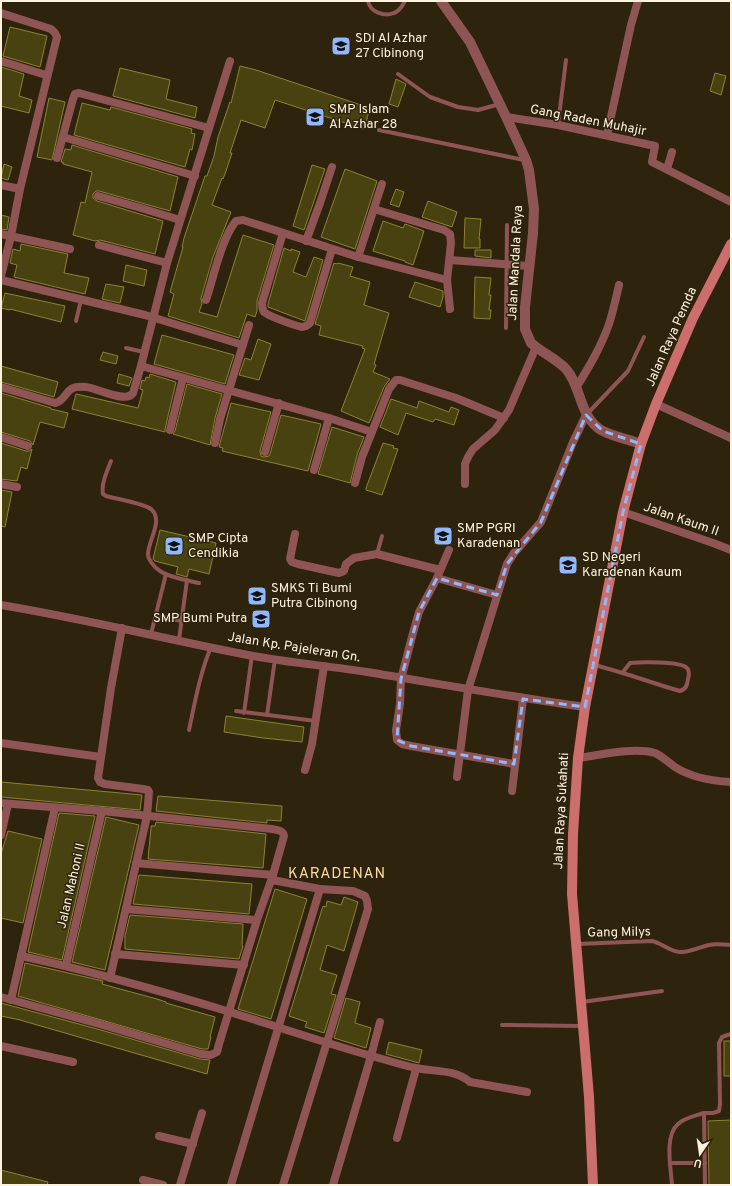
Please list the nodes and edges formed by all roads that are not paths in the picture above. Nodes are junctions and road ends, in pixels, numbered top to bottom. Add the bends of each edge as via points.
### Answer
1 (368, 1) edge
2 (405, 1) edge
3 (441, 1) edge
4 (638, 1) edge
5 (1, 12) edge
6 (566, 60) dead end
7 (1, 61) edge
8 (230, 61) dead end
9 (398, 74) dead end
10 (46, 75) junction
11 (500, 104) junction
12 (506, 117) junction
13 (558, 125) junction
14 (209, 128) junction
15 (379, 130) dead end
16 (607, 135) junction
17 (63, 138) junction
18 (672, 152) dead end
19 (57, 158) dead end
20 (526, 160) junction
21 (332, 167) dead end
22 (667, 169) junction
23 (195, 176) junction
24 (382, 184) dead end
25 (1, 185) edge
26 (20, 189) junction
27 (98, 196) dead end
28 (731, 202) edge
29 (374, 209) junction
30 (180, 220) junction
31 (507, 225) dead end
32 (283, 233) junction
33 (1, 234) edge
34 (11, 236) junction
35 (306, 241) junction
36 (731, 244) edge
37 (99, 245) dead end
38 (70, 249) dead end
39 (332, 249) junction
40 (358, 257) junction
41 (450, 260) junction
42 (167, 264) junction
43 (507, 264) junction
44 (529, 266) junction
45 (1, 276) edge
46 (1, 280) edge
47 (447, 280) junction
48 (619, 285) dead end
49 (81, 300) junction
50 (206, 300) dead end
51 (450, 309) dead end
52 (152, 318) junction
53 (76, 321) dead end
54 (249, 325) dead end
55 (506, 328) dead end
56 (644, 338) dead end
57 (243, 345) junction
58 (536, 347) junction
59 (126, 348) dead end
60 (144, 352) junction
61 (141, 366) junction
62 (183, 378) junction
63 (1, 387) edge
64 (576, 388) junction
65 (230, 391) junction
66 (279, 404) junction
67 (656, 404) junction
68 (586, 415) junction
69 (329, 418) junction
70 (504, 418) junction
71 (170, 430) dead end
72 (372, 432) junction
73 (1, 437) edge
74 (731, 438) edge
75 (215, 443) dead end
76 (641, 444) junction
77 (28, 446) dead end
78 (265, 452) dead end
79 (111, 461) dead end
80 (314, 470) dead end
81 (355, 483) dead end
82 (1, 484) edge
83 (465, 484) dead end
84 (17, 487) dead end
85 (623, 512) junction
86 (295, 534) dead end
87 (382, 536) dead end
88 (449, 550) dead end
89 (731, 550) edge
90 (377, 554) junction
91 (166, 574) junction
92 (439, 574) junction
93 (187, 580) junction
94 (198, 583) dead end
95 (497, 595) junction
96 (1, 605) edge
97 (156, 615) junction
98 (181, 620) junction
99 (122, 628) junction
100 (151, 634) junction
101 (179, 641) junction
102 (211, 647) junction
103 (252, 655) junction
104 (275, 659) junction
105 (593, 664) junction
106 (324, 666) junction
107 (623, 672) junction
108 (401, 678) junction
109 (468, 690) junction
110 (523, 699) junction
111 (585, 707) junction
112 (236, 711) dead end
113 (244, 712) junction
114 (268, 715) junction
115 (316, 721) junction
116 (189, 730) dead end
117 (1, 743) edge
118 (459, 754) junction
119 (101, 757) junction
120 (578, 758) junction
121 (514, 764) junction
122 (305, 770) dead end
123 (457, 777) dead end
124 (731, 782) edge
125 (512, 791) dead end
126 (4, 803) edge
127 (55, 808) junction
128 (102, 811) junction
129 (147, 816) junction
130 (1, 835) edge
131 (136, 863) junction
132 (272, 878) junction
133 (320, 889) junction
134 (126, 909) junction
135 (257, 920) junction
136 (575, 944) junction
137 (731, 945) edge
138 (115, 954) junction
139 (21, 956) junction
140 (244, 965) junction
141 (66, 966) junction
142 (110, 978) junction
143 (662, 991) dead end
144 (1, 997) edge
145 (11, 1000) junction
146 (582, 1002) junction
147 (230, 1012) junction
148 (380, 1022) dead end
149 (502, 1025) dead end
150 (584, 1026) junction
151 (278, 1028) junction
152 (731, 1034) edge
153 (327, 1042) junction
154 (1, 1046) edge
155 (371, 1056) junction
156 (73, 1062) dead end
157 (416, 1068) junction
158 (527, 1092) dead end
159 (202, 1113) dead end
160 (704, 1113) junction
161 (159, 1136) dead end
162 (397, 1138) dead end
163 (193, 1144) junction
164 (670, 1163) junction
165 (705, 1163) junction
166 (143, 1180) dead end
167 (163, 1185) edge
168 (180, 1185) edge
169 (232, 1185) edge
170 (283, 1185) edge
171 (333, 1185) edge
172 (593, 1185) edge
173 (672, 1185) edge
174 (705, 1185) edge

1 - 2 lane via 375,12 389,14 400,9
3 - 11 street, Jalan Mandala Raya via 470,42
4 - 16 street
5 - 10 street via 45,26 55,33 56,44
6 - 13 lane
7 - 10 street
8 - 14 street
9 - 11 lane via 430,97 458,107 478,110
10 - 26 street
11 - 12 street, Jalan Mandala Raya
12 - 13 street, Gang Raden Muhajir
12 - 20 street, Jalan Mandala Raya
13 - 16 street, Gang Raden Muhajir
14 - 17 street via 79,93 73,98
14 - 23 street
15 - 20 lane
16 - 22 street, Gang Raden Muhajir via 655,146 652,162
17 - 19 street
17 - 23 street
18 - 22 street
20 - 44 street, Jalan Mandala Raya via 534,209
21 - 35 street
22 - 28 street, Gang Raden Muhajir
23 - 30 street
24 - 29 street
25 - 26 street
26 - 34 street
27 - 30 street
29 - 40 street
29 - 41 street via 450,234
30 - 42 street
31 - 43 lane
32 - 35 street
32 - 39 street via 262,309 265,313 286,322 303,327 310,323
32 - 50 street via 243,220 236,221 230,227
33 - 34 street
34 - 38 street
34 - 45 street
35 - 39 street
36 - 67 main road, Jalan Raya Pemda via 693,318
37 - 42 street
39 - 40 street
40 - 47 street
41 - 43 street
41 - 47 street
42 - 52 street
43 - 44 street
43 - 55 lane
44 - 58 street, Jalan Mandala Raya via 525,329 531,343
46 - 49 street
47 - 51 street
48 - 64 street via 604,336
49 - 52 street
49 - 53 lane
52 - 57 street
52 - 60 street
54 - 57 street
56 - 68 lane via 628,371
57 - 65 street
58 - 64 street, Jalan Mandala Raya via 566,368
58 - 70 street
59 - 60 lane
60 - 61 street
61 - 62 street
61 - 63 street via 133,393 127,397 78,386 68,390 63,399 55,403
62 - 65 street
62 - 71 street
64 - 68 street, Jalan Mandala Raya
65 - 66 street
65 - 75 street
66 - 69 street
66 - 78 street
67 - 74 street
67 - 76 main road, Jalan Raya Pemda
68 - 76 street, Jalan Mandala Raya via 603,431
68 - 95 street via 541,522 507,564
69 - 72 street
69 - 80 street
70 - 72 street via 456,398 396,380 389,389
70 - 83 street via 468,457 465,464
72 - 81 street
73 - 77 street
76 - 85 main road, Jalan Raya Sukahati
79 - 91 lane via 102,488 103,494 151,510 156,524 148,555 155,567
82 - 84 street
85 - 89 street, Jalan Kaum II
85 - 105 main road, Jalan Raya Sukahati
86 - 90 street via 290,558 292,562 313,568 342,573 349,560
87 - 90 lane
88 - 92 street
90 - 92 street
91 - 93 lane
91 - 97 lane
92 - 95 street
92 - 108 street via 419,612
93 - 94 lane
93 - 98 lane
95 - 109 street
96 - 99 street, Jalan Kp. Pajeleran Gn.
97 - 98 lane
97 - 100 lane
98 - 101 lane
99 - 100 street, Jalan Kp. Pajeleran Gn.
99 - 119 street
100 - 101 street, Jalan Kp. Pajeleran Gn.
101 - 102 street, Jalan Kp. Pajeleran Gn.
102 - 103 street, Jalan Kp. Pajeleran Gn.
102 - 116 lane via 206,658
103 - 104 street, Jalan Kp. Pajeleran Gn.
103 - 113 lane
104 - 106 street, Jalan Kp. Pajeleran Gn.
104 - 114 lane
105 - 107 lane
105 - 111 main road, Jalan Raya Sukahati
106 - 108 street, Jalan Kp. Pajeleran Gn.
106 - 115 street
107 - 107 lane via 630,663 641,662 684,666 689,672 687,687 680,691
108 - 109 street, Jalan Kp. Pajeleran Gn.
108 - 118 street via 397,740 402,744
109 - 110 street, Jalan Kp. Pajeleran Gn.
109 - 118 street
110 - 111 street, Jalan Kp. Pajeleran Gn.
110 - 121 street
111 - 120 main road, Jalan Raya Sukahati
112 - 113 lane
113 - 114 lane
114 - 115 lane
115 - 122 street
117 - 119 street
118 - 121 street
118 - 123 street
119 - 129 street via 98,778 100,782 148,790
120 - 124 street via 633,751 645,752 656,754 690,776
120 - 136 main road, Jalan Raya Sukahati via 572,864
121 - 125 street
126 - 127 street
126 - 130 street
127 - 128 street
127 - 139 street
128 - 129 street
128 - 141 street, Jalan Mahoni II
129 - 131 street
129 - 132 street via 280,831 284,836
131 - 132 street
131 - 134 street
132 - 133 street
132 - 135 street
133 - 151 street
133 - 153 street via 353,891 365,896 368,909
134 - 135 street
134 - 138 street
135 - 140 street
136 - 137 lane, Gang Milys via 652,941 681,952 694,951 710,944
136 - 146 main road, Jalan Raya Sukahati
138 - 140 street
138 - 142 street
139 - 141 street
139 - 145 street
140 - 147 street
141 - 142 street
142 - 147 street
143 - 146 lane
144 - 145 street
145 - 147 street via 211,1056 216,1052
146 - 150 main road, Jalan Raya Sukahati
147 - 151 street
148 - 155 street
149 - 150 lane
150 - 172 main road, Jalan Raya Sukahati
151 - 153 street
151 - 169 street
152 - 160 lane via 722,1037 719,1043 718,1111
153 - 155 street
153 - 170 street
154 - 156 street
155 - 157 street
155 - 171 street
157 - 158 street via 457,1074 470,1082
157 - 162 street
159 - 163 street
160 - 164 lane via 679,1123 673,1129 669,1144
160 - 165 lane
161 - 163 street
163 - 168 street
164 - 165 lane
164 - 173 lane
165 - 174 lane
166 - 167 street

